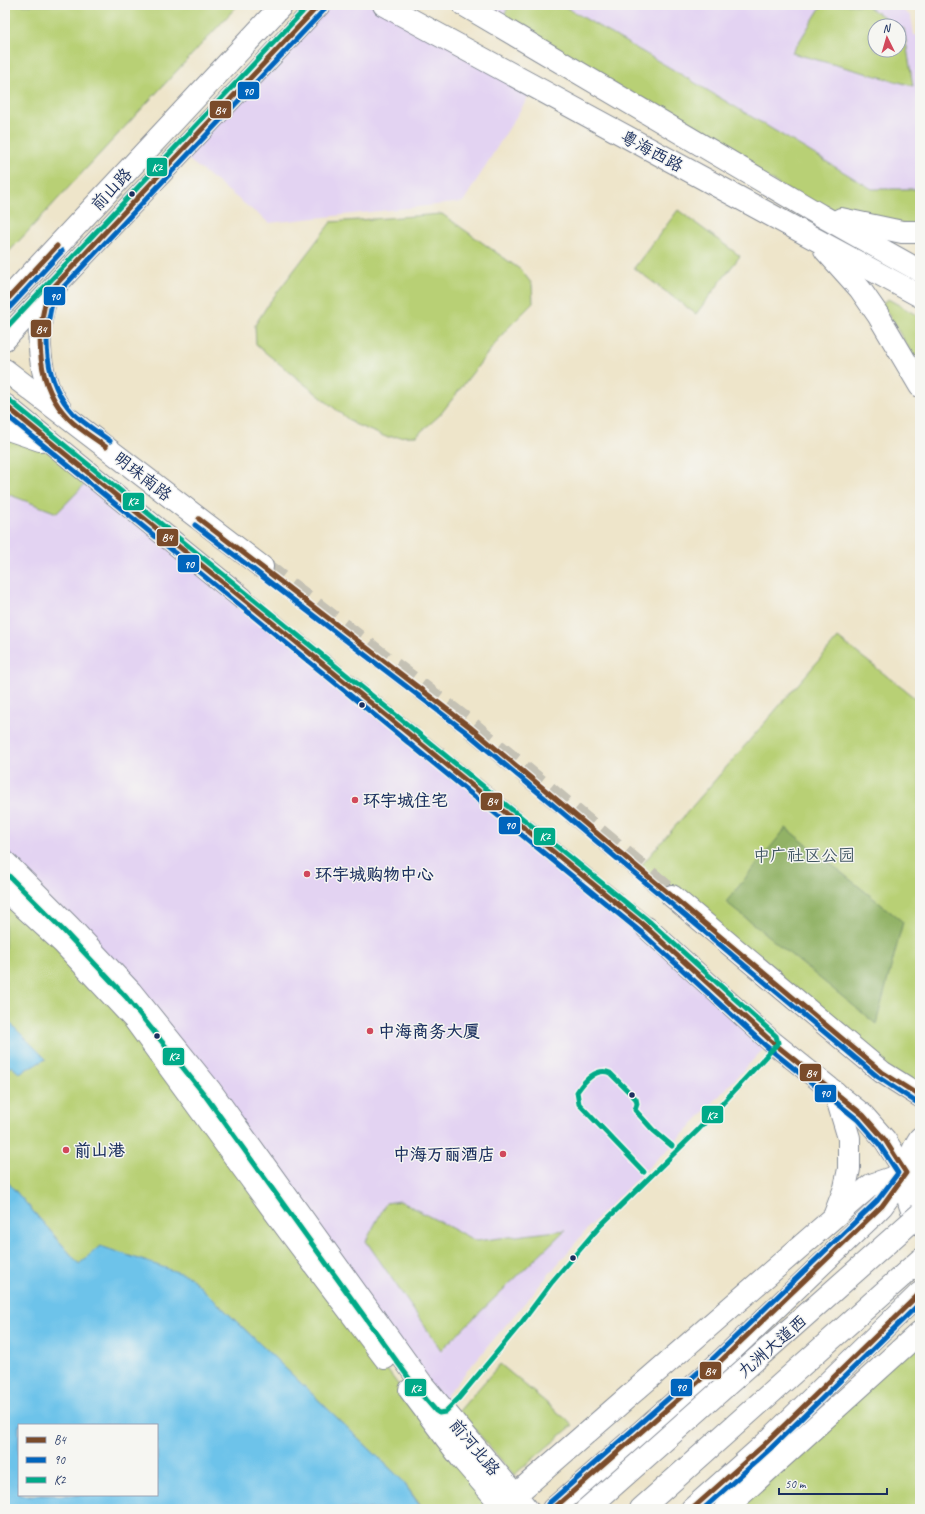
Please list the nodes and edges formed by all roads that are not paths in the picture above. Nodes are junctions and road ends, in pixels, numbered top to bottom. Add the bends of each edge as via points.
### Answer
1 (282, 5) edge
2 (319, 5) edge
3 (384, 5) edge
4 (464, 5) edge
5 (820, 215) junction
6 (920, 232) edge
7 (811, 236) junction
8 (920, 271) edge
9 (28, 277) junction
10 (5, 292) edge
11 (48, 293) junction
12 (920, 296) edge
13 (5, 302) edge
14 (5, 339) edge
15 (5, 370) edge
16 (920, 386) edge
17 (5, 405) edge
18 (68, 418) junction
19 (5, 428) edge
20 (62, 451) junction
21 (262, 567) tunnel mouth
22 (242, 598) tunnel mouth
23 (5, 862) edge
24 (5, 890) edge
25 (672, 896) tunnel mouth
26 (647, 928) tunnel mouth
27 (835, 1092) junction
28 (920, 1096) edge
29 (920, 1138) edge
30 (906, 1173) junction
31 (920, 1214) edge
32 (834, 1217) junction
33 (920, 1224) edge
34 (920, 1260) edge
35 (920, 1293) edge
36 (920, 1332) edge
37 (512, 1505) edge
38 (553, 1509) edge
39 (587, 1509) edge
40 (641, 1509) edge
41 (692, 1509) edge
42 (725, 1509) edge

1 - 9 main road, 前山路
2 - 11 main road, 前山路
3 - 7 main road, 粤海西路
4 - 5 main road, 粤海西路
5 - 6 main road via 902,232
5 - 8 main road, 粤海西路
7 - 12 main road, 粤海西路
7 - 16 main road via 858,286
9 - 10 main road
9 - 13 main road, 前山路
11 - 14 main road, 前山路
11 - 18 main road via 41,315 41,360 53,396
15 - 18 main road, 明珠南路
17 - 20 main road, 明珠南路
18 - 21 main road, 明珠南路
19 - 20 main road via 38,439
20 - 22 main road, 明珠南路
23 - 37 main road, 前河北路 via 131,992 210,1090
24 - 37 main road, 前河北路 via 64,944 134,1019 284,1224 461,1458
25 - 28 main road via 882,1072
26 - 27 main road via 771,1041
27 - 30 main road via 863,1115 885,1140
27 - 32 main road via 849,1138 849,1169
29 - 30 main road via 912,1149
30 - 32 main road via 871,1185
30 - 33 main road via 907,1196
30 - 38 main road via 882,1206 707,1374
31 - 39 main road, 九洲大道西, bridge
32 - 37 main road
34 - 40 main road, 九洲大道西
35 - 41 main road via 765,1444
36 - 42 main road

